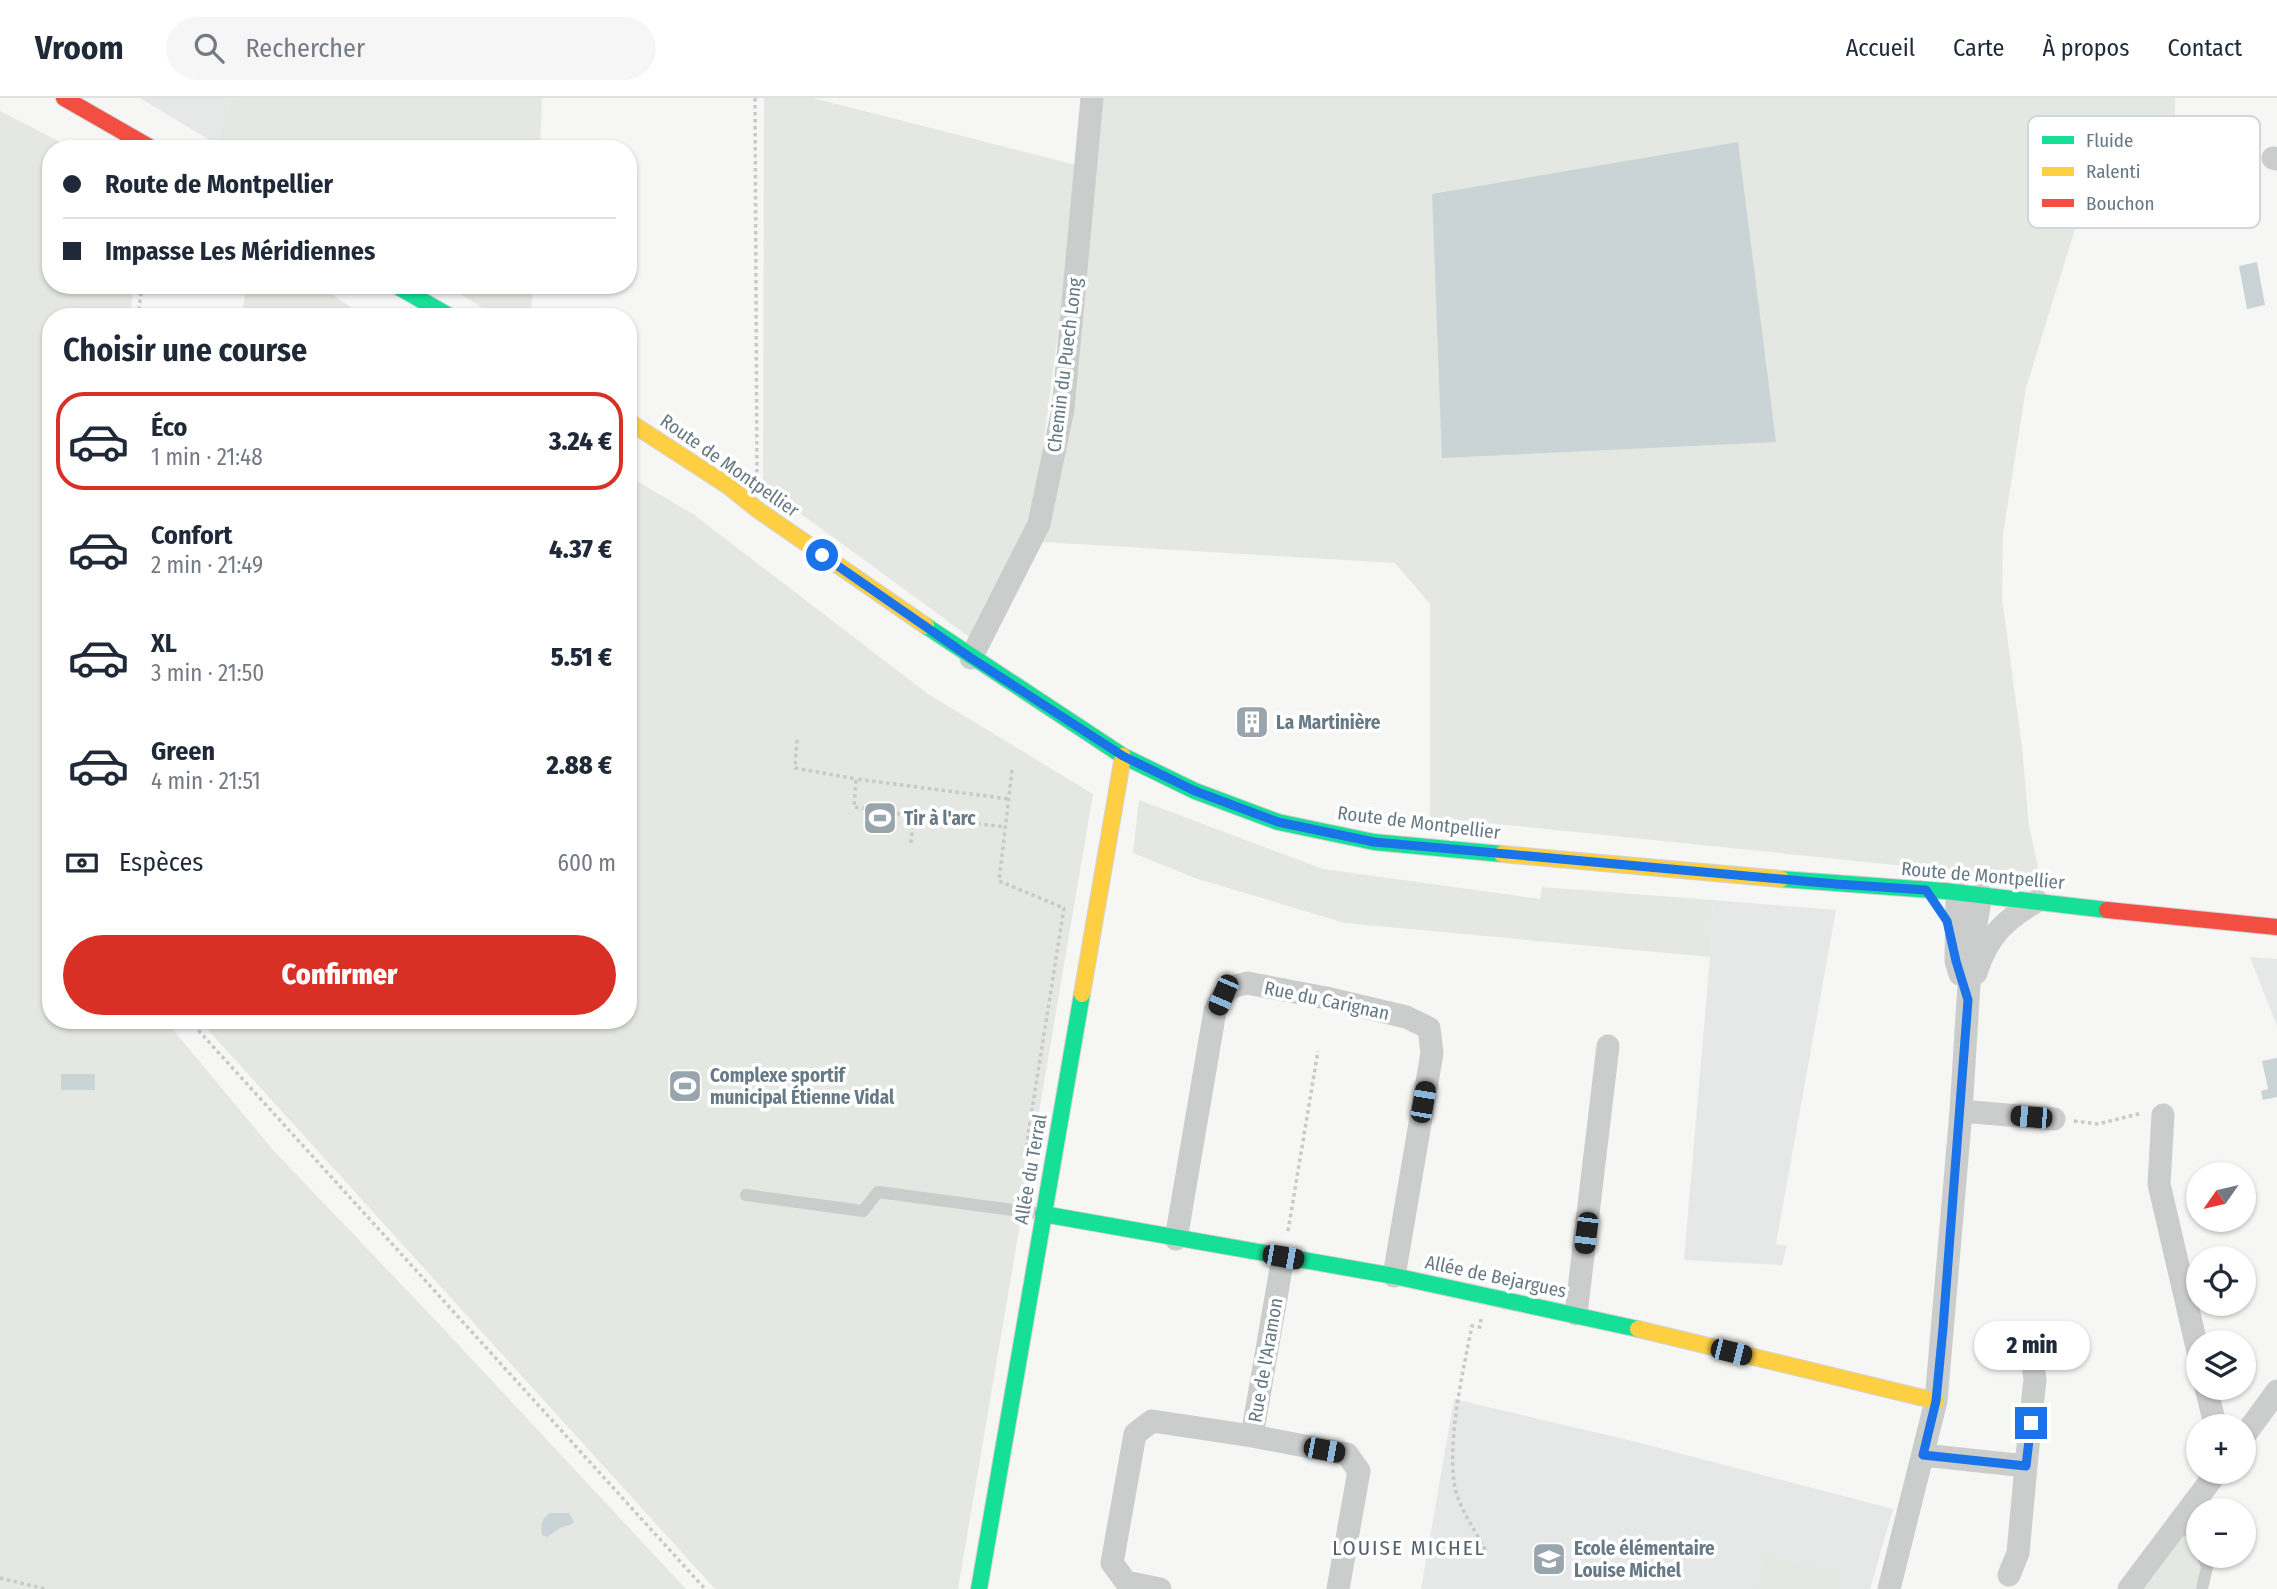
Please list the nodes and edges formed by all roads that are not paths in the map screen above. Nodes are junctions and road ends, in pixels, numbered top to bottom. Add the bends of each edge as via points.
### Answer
1 (64, 98) edge
2 (1092, 98) edge
3 (137, 140) edge
4 (411, 294) edge
5 (435, 308) edge
6 (637, 427) edge
7 (971, 658) junction
8 (1123, 756) junction
9 (1926, 890) junction
10 (1957, 893) junction
11 (1981, 895) junction
12 (2037, 901) junction
13 (2277, 927) edge
14 (1956, 961) junction
15 (1968, 1000) junction
16 (1608, 1046) dead end
17 (1961, 1111) junction
18 (2164, 1115) road end
19 (2054, 1119) road end
20 (746, 1195) dead end
21 (1044, 1214) junction
22 (1176, 1239) junction
23 (1283, 1257) junction
24 (1394, 1276) junction
25 (1576, 1314) junction
26 (2193, 1330) edge
27 (2032, 1359) dead end
28 (2277, 1391) edge
29 (1936, 1401) junction
30 (2256, 1420) edge
31 (1252, 1436) junction
32 (1923, 1455) junction
33 (2026, 1466) junction
34 (2208, 1484) edge
35 (2179, 1524) junction
36 (2186, 1529) edge
37 (2207, 1568) edge
38 (2009, 1575) dead end
39 (2134, 1588) edge
40 (979, 1589) edge
41 (1160, 1589) edge
42 (1338, 1589) edge
43 (1889, 1589) edge
44 (2202, 1589) edge

1 - 3 main road
2 - 7 street, Chemin du Puech Long via 1063,409 1039,524
4 - 5 main road
6 - 7 main road, Route de Montpellier
7 - 8 main road, Route de Montpellier
8 - 9 main road, Route de Montpellier via 1195,791 1278,822 1374,842
8 - 21 main road, Allée du Terral
9 - 10 main road, Route de Montpellier
9 - 14 street via 1947,921
10 - 11 main road, Route de Montpellier
10 - 14 street
11 - 12 main road, Route de Montpellier
11 - 15 street
12 - 13 main road, Route de Montpellier
12 - 15 street via 1999,928 1980,958
14 - 15 street
15 - 17 street
16 - 25 street
17 - 19 street
17 - 29 street
18 - 26 street via 2159,1184
20 - 21 lane via 863,1211 878,1192
21 - 22 main road, Allée de Bejargues
21 - 40 main road, Allée du Terral
22 - 23 main road, Allée de Bejargues
22 - 24 street, Rue du Carignan via 1215,1012 1223,995 1247,983 1406,1017 1429,1028 1432,1053
23 - 24 main road, Allée de Bejargues
23 - 31 street, Rue de l'Aramon
24 - 25 main road, Allée de Bejargues
25 - 29 main road, Allée de Bejargues
27 - 33 street via 2035,1379
28 - 30 street
29 - 32 street
31 - 41 street via 1152,1420 1135,1434 1112,1563 1126,1582
31 - 42 street, Rue de l'Aramon via 1348,1454 1359,1471
32 - 33 street
32 - 43 street
33 - 38 street via 2018,1553
34 - 35 street
35 - 36 lane
35 - 39 street
37 - 44 lane

